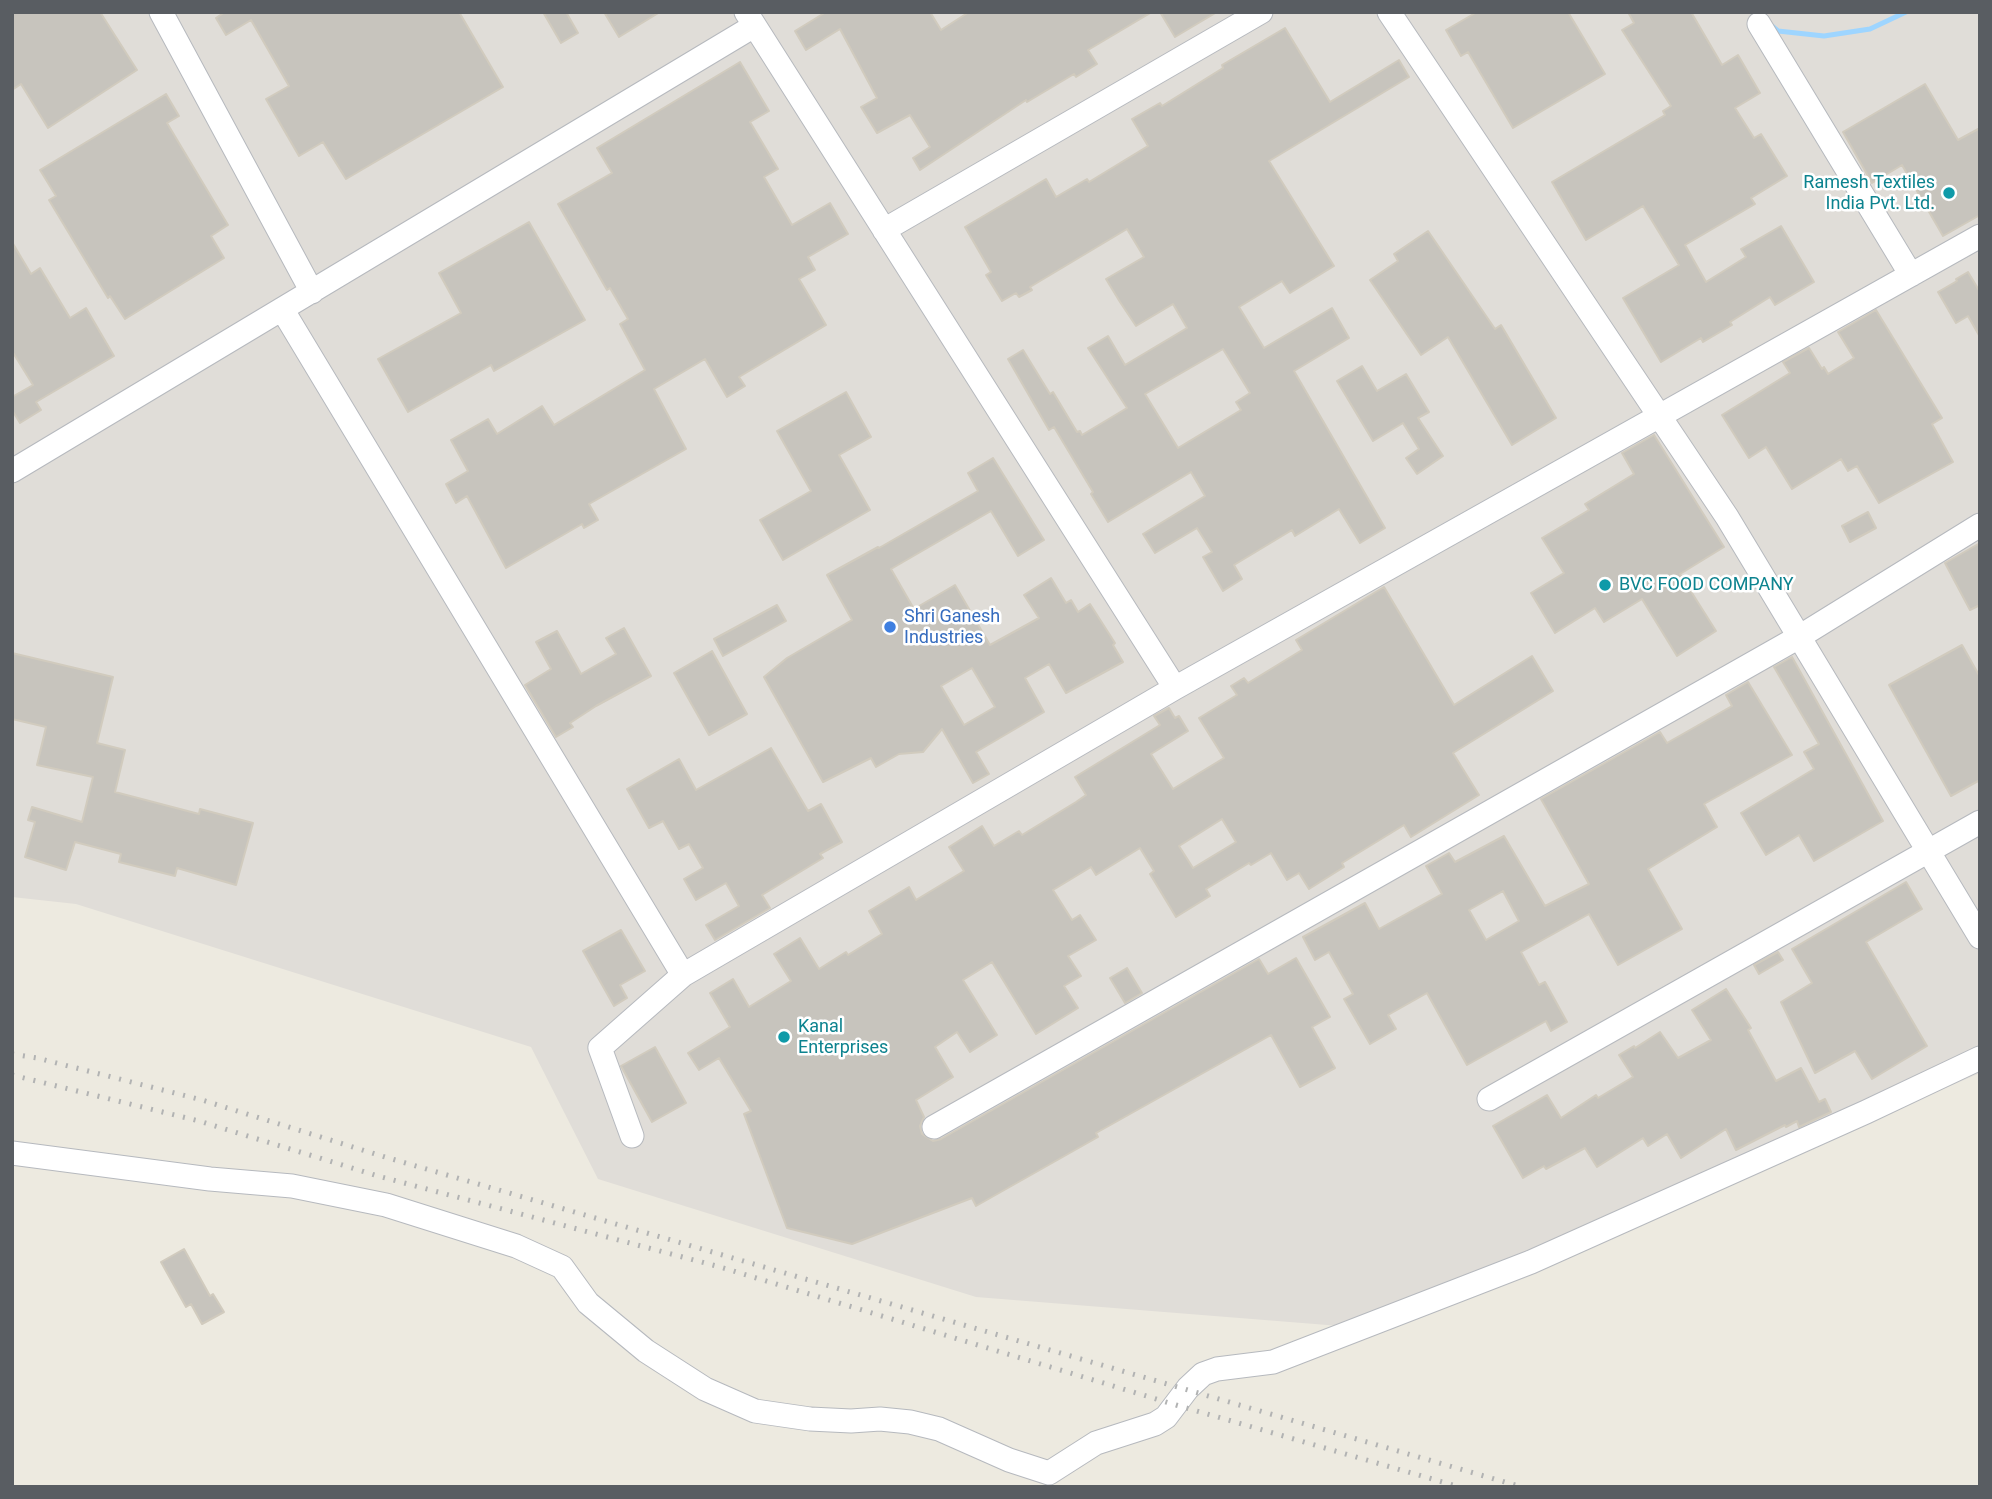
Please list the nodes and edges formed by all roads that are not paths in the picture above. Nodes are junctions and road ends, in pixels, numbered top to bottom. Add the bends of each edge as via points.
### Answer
1 (161, 12) edge
2 (1261, 12) edge
3 (1389, 12) edge
4 (750, 19) edge
5 (1759, 24) dead end
6 (884, 230) junction
7 (1980, 236) edge
8 (1911, 275) junction
9 (312, 292) junction
10 (282, 309) junction
11 (1659, 416) junction
12 (12, 471) edge
13 (1980, 525) edge
14 (1799, 636) junction
15 (1175, 688) junction
16 (1980, 822) edge
17 (1928, 852) junction
18 (1980, 937) edge
19 (683, 975) junction
20 (1980, 1058) edge
21 (1489, 1099) dead end
22 (934, 1127) dead end
23 (632, 1136) dead end
24 (12, 1153) edge

1 - 9 street
2 - 6 street
3 - 11 street
4 - 6 street
4 - 9 street
5 - 8 street
6 - 15 street
7 - 8 street
8 - 11 street
9 - 10 street
10 - 12 street
10 - 19 street
11 - 14 street
11 - 15 street
13 - 14 street
14 - 17 street
14 - 22 street
15 - 19 street
16 - 17 street
17 - 18 street
17 - 21 street
19 - 23 street via 600,1048
20 - 24 street via 1531,1262 1273,1363 1203,1374 1166,1418 1096,1443 1049,1473 910,1422 851,1422 754,1411 705,1389 646,1351 588,1303 562,1267 516,1246 386,1205 292,1186

